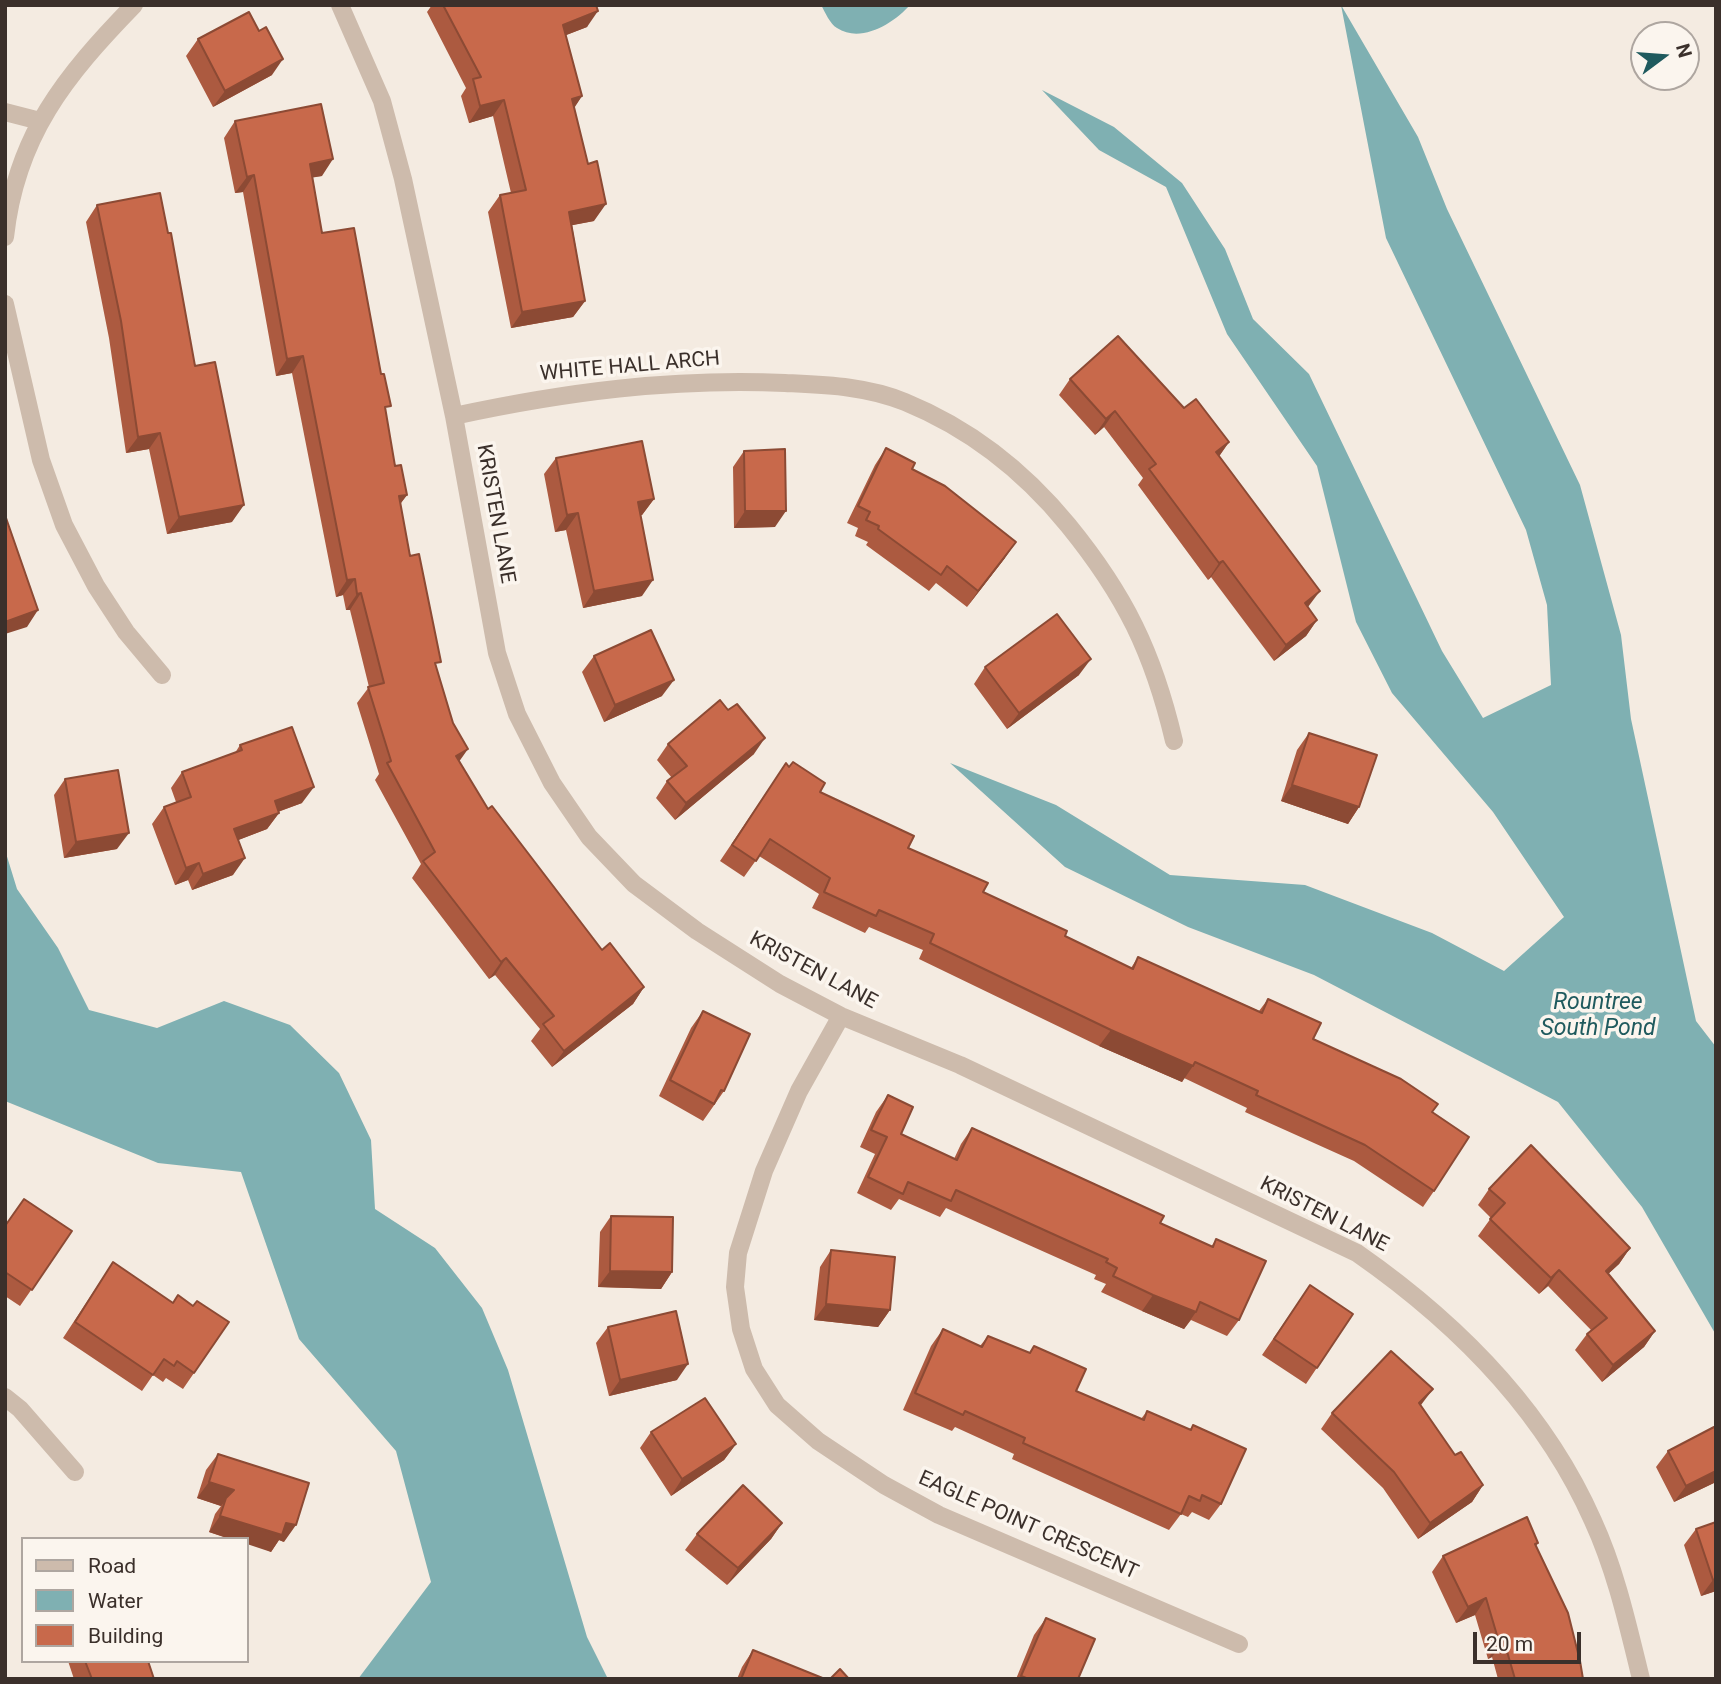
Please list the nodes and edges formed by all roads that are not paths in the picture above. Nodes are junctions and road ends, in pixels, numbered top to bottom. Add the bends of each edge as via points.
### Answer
1 (134, 5) edge
2 (340, 5) edge
3 (5, 112) edge
4 (40, 121) junction
5 (5, 237) edge
6 (5, 304) edge
7 (454, 415) junction
8 (162, 675) dead end
9 (1174, 741) dead end
10 (841, 1016) junction
11 (5, 1398) edge
12 (75, 1472) dead end
13 (1238, 1644) dead end
14 (1641, 1679) edge

1 - 4 street via 92,49
2 - 7 street, KRISTEN LANE via 382,101 393,140
3 - 4 street
4 - 5 street via 22,157
6 - 8 street via 41,460 64,525 126,632
7 - 9 street, WHITE HALL ARCH via 551,395 730,380 849,386 903,401 954,424 1001,455 1042,493 1101,565 1137,627 1160,682
7 - 10 street, KRISTEN LANE via 497,653 517,714 552,783 589,837 634,884 780,984
10 - 13 street, EAGLE POINT CRESCENT via 799,1091 769,1159 738,1253 735,1287 741,1329 754,1369 777,1405 818,1441 884,1485 939,1515
10 - 14 street, KRISTEN LANE via 960,1065 1357,1253 1407,1287 1463,1337 1514,1393 1557,1455 1593,1521 1619,1589
11 - 12 street

